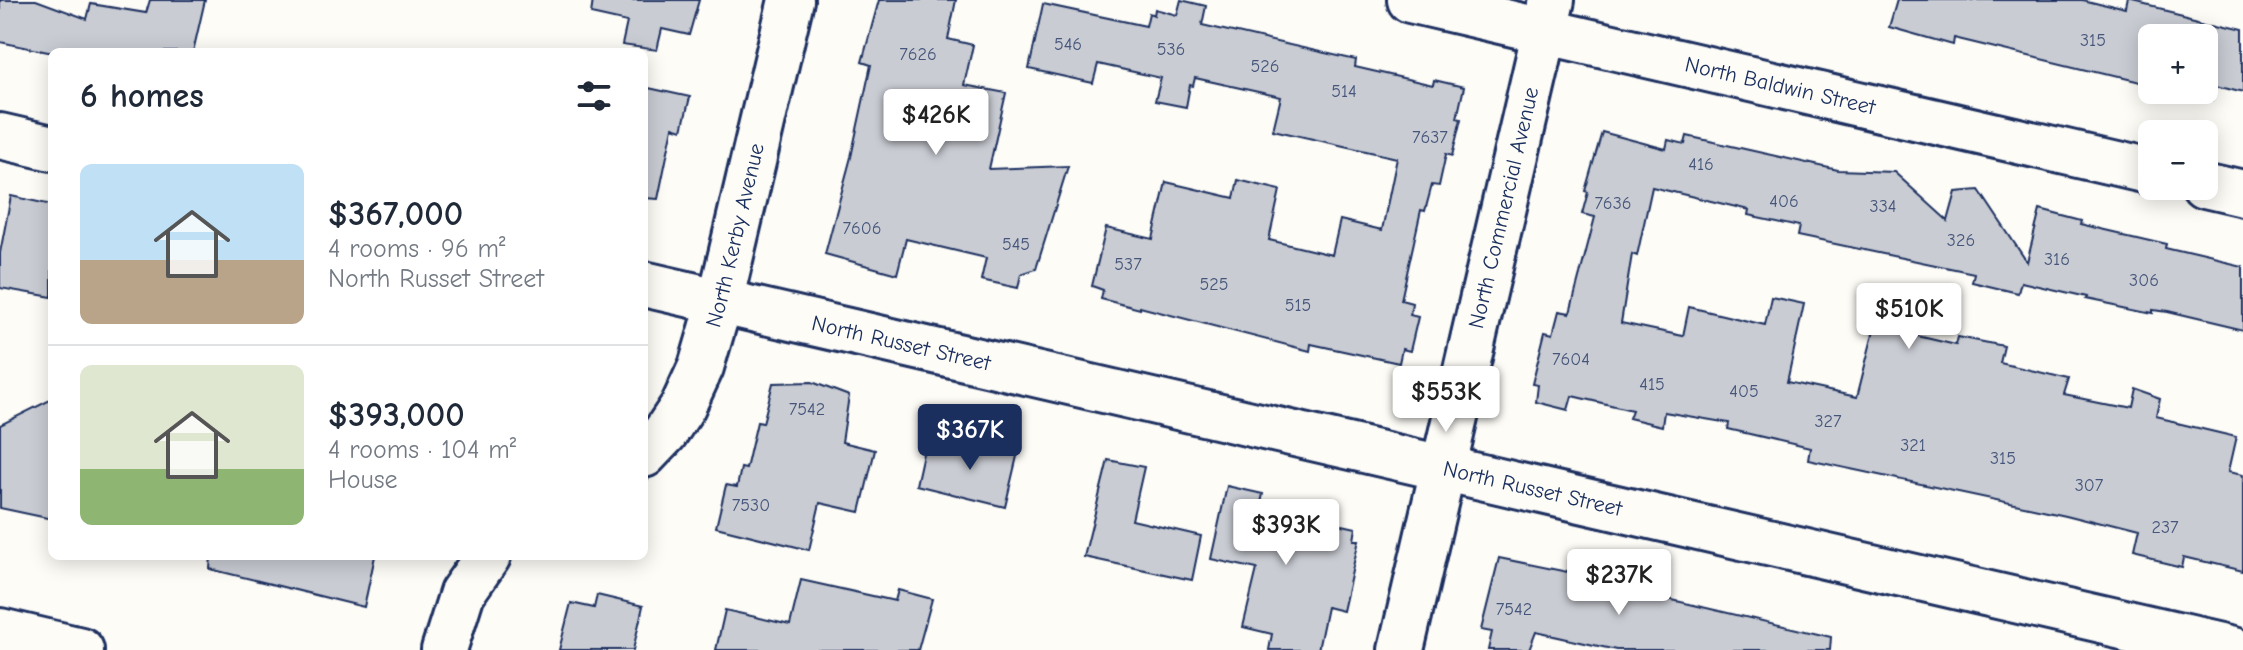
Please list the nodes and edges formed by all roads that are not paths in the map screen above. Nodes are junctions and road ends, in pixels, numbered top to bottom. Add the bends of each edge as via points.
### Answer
1 (791, 0) edge
2 (1410, 0) edge
3 (1548, 16) edge
4 (0, 136) edge
5 (48, 147) edge
6 (2138, 168) edge
7 (2218, 187) edge
8 (2243, 193) edge
9 (648, 285) edge
10 (720, 302) junction
11 (648, 451) edge
12 (1443, 468) junction
13 (485, 560) edge
14 (0, 631) edge
15 (81, 650) edge
16 (444, 650) edge
17 (1401, 650) edge
18 (2232, 650) edge

1 - 10 street, North Kerby Avenue
2 - 3 street, North Baldwin Street
3 - 6 street, North Baldwin Street
3 - 12 street, North Commercial Avenue
4 - 5 street
7 - 8 street
9 - 10 street, North Russet Street
10 - 11 street, North Kerby Avenue via 683,406
10 - 12 street, North Russet Street
12 - 17 street, North Commercial Avenue
12 - 18 street, North Russet Street
13 - 16 street via 462,593
14 - 15 street

